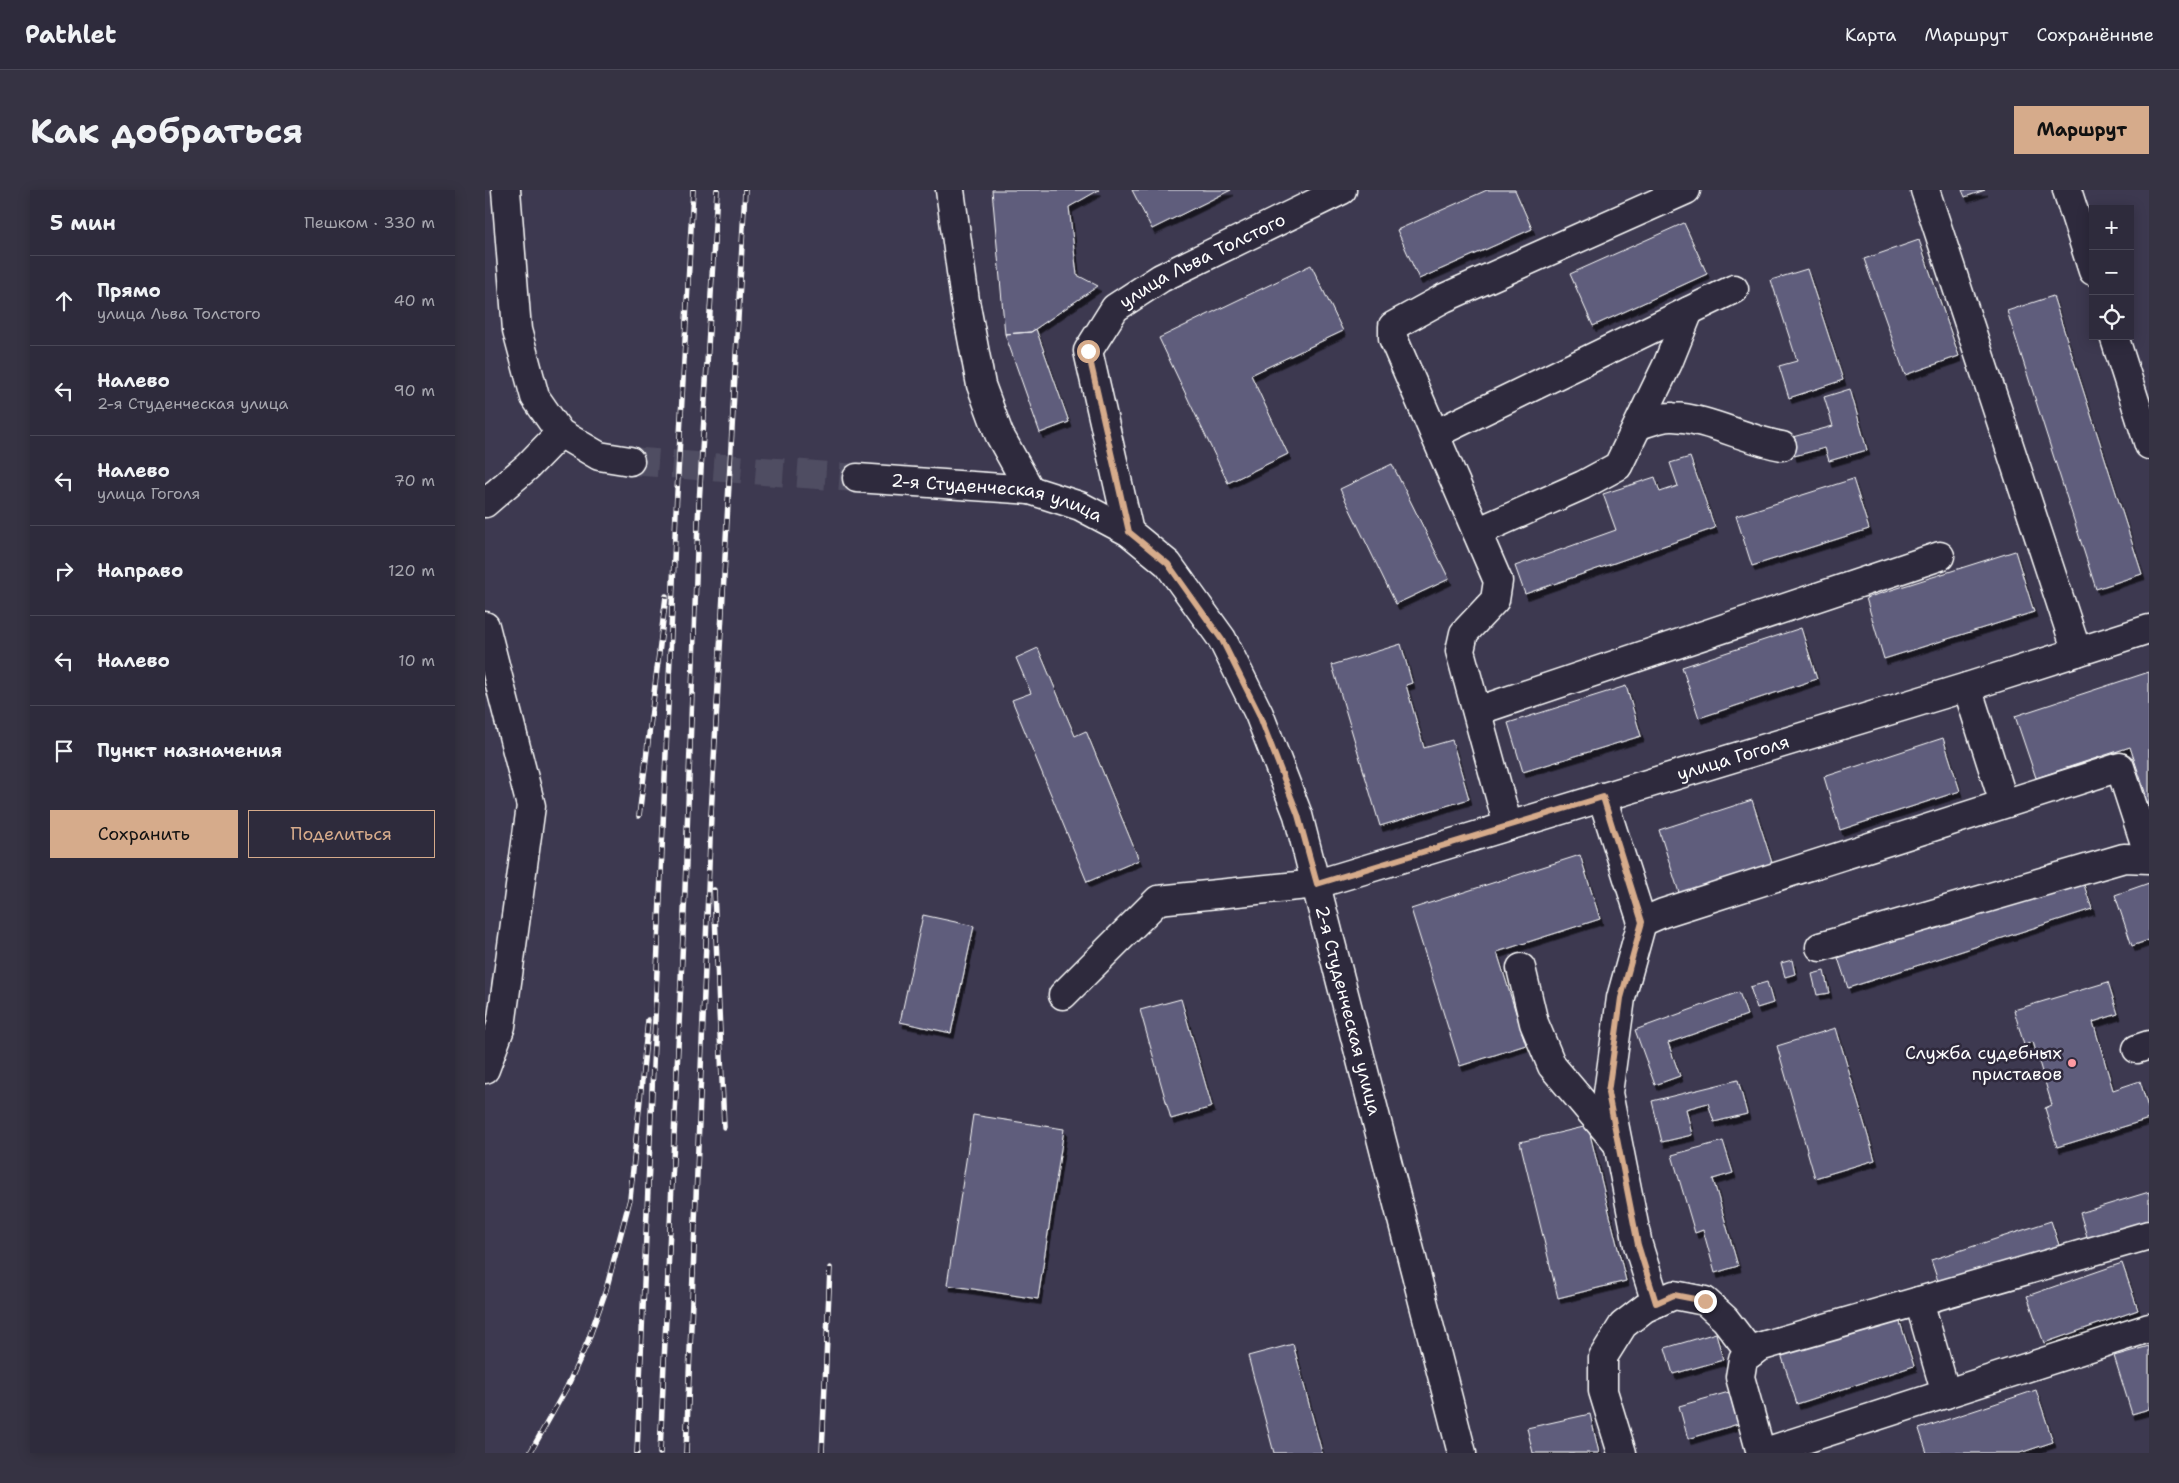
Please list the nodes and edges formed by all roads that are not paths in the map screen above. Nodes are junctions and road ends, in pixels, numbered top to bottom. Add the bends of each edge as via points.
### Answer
1 (506, 190) edge
2 (951, 190) edge
3 (1342, 190) edge
4 (1686, 190) edge
5 (1925, 190) edge
6 (2067, 190) edge
7 (2089, 259) edge
8 (1735, 289) dead end
9 (1689, 311) junction
10 (2115, 340) edge
11 (1639, 425) junction
12 (560, 433) junction
13 (1435, 434) junction
14 (2149, 445) edge
15 (1782, 446) dead end
16 (630, 461) tunnel mouth
17 (857, 478) tunnel mouth
18 (1030, 490) junction
19 (485, 503) edge
20 (1129, 532) junction
21 (1477, 532) junction
22 (1940, 556) dead end
23 (485, 626) edge
24 (2149, 629) edge
25 (2077, 652) junction
26 (1967, 687) junction
27 (1477, 711) junction
28 (1603, 797) junction
29 (2004, 803) junction
30 (1508, 826) junction
31 (2149, 858) edge
32 (1317, 884) junction
33 (1642, 922) junction
34 (1820, 947) dead end
35 (1521, 968) dead end
36 (1063, 995) dead end
37 (485, 1069) edge
38 (1618, 1144) junction
39 (2149, 1236) edge
40 (1919, 1301) junction
41 (1656, 1303) junction
42 (2149, 1328) edge
43 (1751, 1353) junction
44 (1946, 1394) junction
45 (1462, 1453) edge
46 (1622, 1453) edge
47 (1761, 1453) edge

1 - 12 street via 517,330 535,397
2 - 18 street via 965,301 981,385 999,434
3 - 20 street, улица Льва Толстого via 1161,278 1115,308 1088,351
4 - 13 street via 1444,298 1393,326 1393,338
5 - 25 street
6 - 7 street
8 - 9 street
9 - 11 street
9 - 13 street
10 - 14 street
11 - 15 street via 1671,416
11 - 21 street via 1618,466
12 - 16 street via 599,456
12 - 19 street
13 - 21 street
17 - 18 street, 2-я Студенческая улица
18 - 20 street, 2-я Студенческая улица via 1080,506
20 - 32 street, 2-я Студенческая улица via 1168,564 1222,640 1259,714 1298,815
21 - 27 street via 1498,581 1495,600 1463,633 1460,651
22 - 27 street
23 - 37 street via 531,806 501,1026
24 - 25 street, улица Гоголя
25 - 26 street, улица Гоголя
26 - 28 street, улица Гоголя
26 - 29 street
27 - 30 street
28 - 30 street, улица Гоголя
28 - 33 street
29 - 31 street via 2120,767
29 - 33 street
30 - 32 street, улица Гоголя
31 - 34 street via 2124,858
32 - 36 street, улица Гоголя via 1158,900
32 - 45 street, 2-я Студенческая улица
33 - 38 street via 1621,998 1608,1093
35 - 38 street via 1534,1022 1552,1066
38 - 41 street via 1638,1245
39 - 40 street
40 - 43 street via 1759,1347
40 - 44 street
41 - 43 street via 1674,1295 1705,1301 1725,1319
41 - 46 street via 1623,1325 1603,1356 1603,1390
42 - 44 street
43 - 47 street via 1743,1359 1740,1377
44 - 47 street

